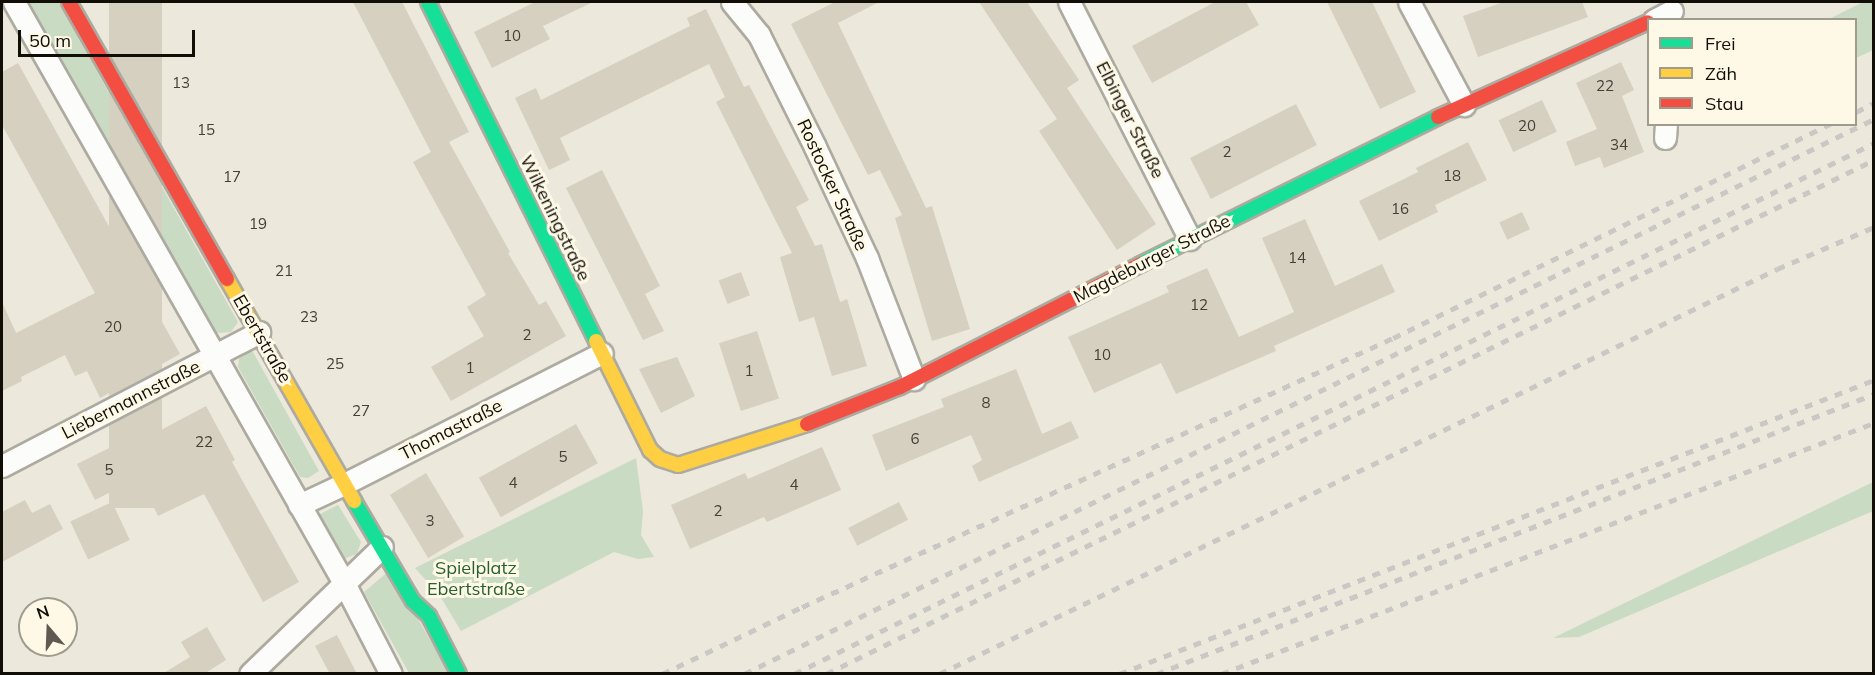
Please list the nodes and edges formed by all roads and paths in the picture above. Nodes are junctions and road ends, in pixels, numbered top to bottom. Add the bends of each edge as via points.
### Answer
1 (14, 2) edge
2 (69, 2) edge
3 (428, 2) edge
4 (732, 2) edge
5 (1069, 2) edge
6 (1409, 2) edge
7 (1647, 22) edge
8 (1464, 105) junction
9 (1190, 239) junction
10 (259, 332) junction
11 (602, 353) junction
12 (216, 357) junction
13 (914, 379) junction
14 (650, 450) joint
15 (2, 466) edge
16 (344, 484) junction
17 (299, 505) junction
18 (382, 547) junction
19 (344, 583) junction
20 (250, 674) edge
21 (391, 674) edge
22 (459, 674) edge

1 - 12 street
2 - 10 street, Ebertstraße
3 - 11 street, Wilkeningstraße
4 - 13 street, Rostocker Straße via 759,35 815,147 867,258
5 - 9 street, Elbinger Straße
6 - 8 street
7 - 8 street, Magdeburger Straße
8 - 9 street, Magdeburger Straße
9 - 13 street, Magdeburger Straße
10 - 12 street, Liebermannstraße
10 - 16 street, Ebertstraße
11 - 14 street, Wilkeningstraße
11 - 16 street, Thomastraße
12 - 15 street, Liebermannstraße
12 - 17 street
13 - 14 street, Magdeburger Straße via 825,418 678,465 660,459
16 - 17 street, Thomastraße
16 - 18 street, Ebertstraße
17 - 19 street
18 - 19 street
18 - 22 street, Ebertstraße via 413,601 429,616
19 - 20 street
19 - 21 street

